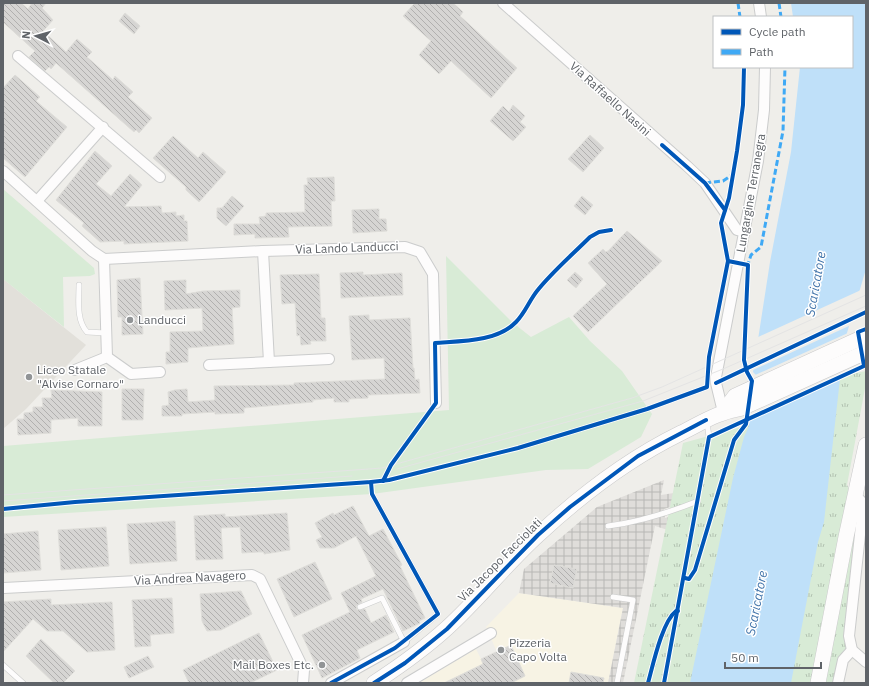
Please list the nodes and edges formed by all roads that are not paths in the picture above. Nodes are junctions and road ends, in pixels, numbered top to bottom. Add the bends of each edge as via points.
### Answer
1 (503, 3) edge
2 (759, 3) edge
3 (761, 16) edge
4 (18, 56) dead end
5 (765, 68) edge
6 (103, 127) junction
7 (3, 171) edge
8 (160, 177) dead end
9 (37, 201) junction
10 (745, 232) junction
11 (263, 251) junction
12 (104, 259) junction
13 (79, 285) dead end
14 (106, 333) junction
15 (860, 347) edge
16 (107, 357) junction
17 (329, 359) dead end
18 (269, 362) junction
19 (209, 365) dead end
20 (75, 370) dead end
21 (160, 372) dead end
22 (436, 403) dead end
23 (723, 412) junction
24 (706, 420) junction
25 (709, 437) dead end
26 (866, 444) edge
27 (372, 494) dead end
28 (855, 495) junction
29 (698, 501) dead end
30 (608, 526) dead end
31 (4, 588) dead end
32 (613, 597) dead end
33 (360, 607) dead end
34 (492, 633) dead end
35 (404, 642) junction
36 (852, 650) junction
37 (866, 662) edge
38 (3, 665) edge
39 (23, 683) edge
40 (303, 683) edge
41 (331, 683) edge
42 (374, 683) edge
43 (407, 683) edge
44 (617, 683) edge
45 (818, 683) edge
46 (838, 683) edge

1 - 10 street, Via Raffaello Nasini via 705,183 737,230
2 - 3 street
4 - 6 street
5 - 10 street, Lungargine Terranegra via 764,110 758,161
6 - 8 street
6 - 9 street
7 - 9 street
9 - 12 street
10 - 23 street, Lungargine Terranegra via 716,377
11 - 12 street, Via Lando Landucci
11 - 18 street
11 - 22 street, Via Lando Landucci via 405,246 420,252 433,274
12 - 14 street
13 - 14 lane via 80,318 83,327 87,332
14 - 16 street
15 - 23 main road via 742,408
15 - 23 main road via 745,391 735,396
16 - 20 street
16 - 21 street via 131,374
17 - 18 street
18 - 19 street
23 - 24 main road, Via Jacopo Facciolati
24 - 25 lane
24 - 42 main road, Via Jacopo Facciolati via 638,456 570,507 538,535 447,628 405,663
26 - 28 main road
27 - 35 lane via 438,614
28 - 36 street via 863,507 848,636
28 - 45 main road
29 - 30 lane via 638,522
31 - 40 street, Via Andrea Navagero via 257,576 304,670
32 - 44 lane via 633,600
33 - 35 lane via 382,598
34 - 43 street
35 - 41 street
36 - 37 street
36 - 46 street via 843,660
38 - 39 lane

